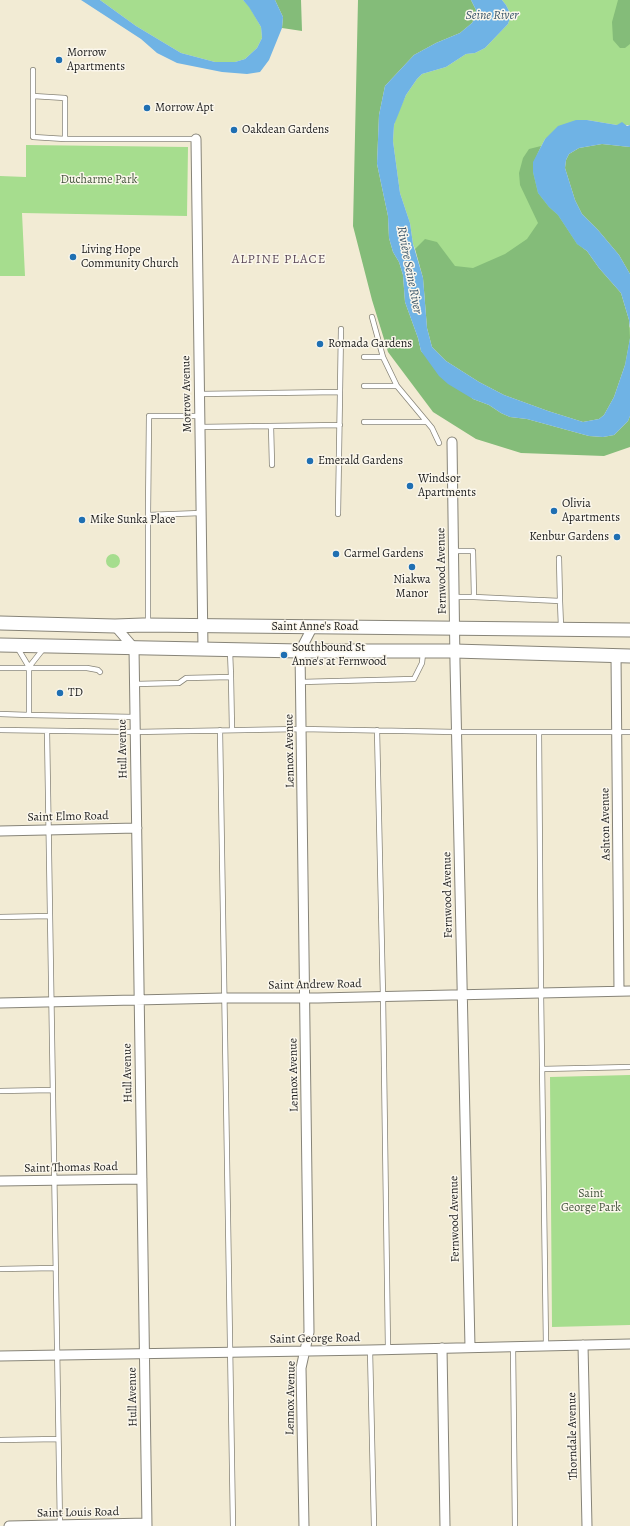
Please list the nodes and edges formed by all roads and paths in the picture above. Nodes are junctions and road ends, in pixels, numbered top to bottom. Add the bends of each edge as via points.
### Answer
1 (32, 70) dead end
2 (33, 96) junction
3 (65, 139) junction
4 (196, 139) joint
5 (372, 317) dead end
6 (341, 329) dead end
7 (364, 357) dead end
8 (383, 357) junction
9 (364, 386) dead end
10 (397, 386) junction
11 (340, 392) junction
12 (199, 394) junction
13 (199, 416) junction
14 (364, 422) dead end
15 (427, 422) junction
16 (340, 425) junction
17 (270, 426) junction
18 (200, 427) junction
19 (452, 442) dead end
20 (439, 443) dead end
21 (272, 465) dead end
22 (201, 513) junction
23 (338, 514) dead end
24 (148, 515) junction
25 (453, 551) junction
26 (559, 558) dead end
27 (454, 597) junction
28 (474, 597) junction
29 (560, 601) junction
30 (0, 623) edge
31 (32, 624) junction
32 (148, 625) junction
33 (115, 626) junction
34 (202, 626) junction
35 (313, 626) junction
36 (455, 628) junction
37 (562, 629) junction
38 (630, 630) edge
39 (0, 645) edge
40 (16, 646) junction
41 (45, 646) junction
42 (134, 648) junction
43 (203, 649) junction
44 (230, 649) junction
45 (300, 650) junction
46 (423, 651) junction
47 (454, 651) junction
48 (616, 656) junction
49 (630, 656) edge
50 (0, 668) edge
51 (29, 668) junction
52 (100, 672) dead end
53 (231, 677) junction
54 (300, 682) junction
55 (134, 684) junction
56 (0, 714) edge
57 (29, 715) junction
58 (135, 717) junction
59 (301, 729) junction
60 (0, 730) edge
61 (220, 730) junction
62 (232, 730) junction
63 (377, 730) junction
64 (47, 731) junction
65 (135, 732) junction
66 (456, 732) junction
67 (539, 732) junction
68 (617, 732) junction
69 (630, 732) edge
70 (136, 828) junction
71 (48, 830) junction
72 (0, 831) edge
73 (50, 916) junction
74 (0, 917) edge
75 (619, 991) junction
76 (630, 991) edge
77 (541, 992) junction
78 (462, 994) junction
79 (383, 996) junction
80 (225, 998) junction
81 (306, 998) junction
82 (139, 1000) junction
83 (51, 1002) junction
84 (0, 1003) edge
85 (630, 1067) edge
86 (542, 1069) junction
87 (52, 1090) junction
88 (0, 1091) edge
89 (142, 1179) junction
90 (54, 1180) junction
91 (0, 1181) edge
92 (55, 1268) junction
93 (0, 1269) edge
94 (630, 1344) edge
95 (546, 1345) junction
96 (583, 1345) junction
97 (470, 1346) junction
98 (513, 1346) junction
99 (442, 1348) junction
100 (388, 1349) junction
101 (370, 1350) junction
102 (305, 1351) junction
103 (231, 1352) junction
104 (144, 1353) junction
105 (57, 1355) junction
106 (0, 1356) edge
107 (58, 1439) junction
108 (0, 1440) edge
109 (147, 1525) edge
110 (9, 1526) edge
111 (60, 1526) edge
112 (233, 1526) edge
113 (304, 1526) edge
114 (374, 1526) edge
115 (445, 1526) edge
116 (515, 1526) edge
117 (587, 1526) edge

1 - 2 lane
2 - 3 lane via 33,137
2 - 3 lane via 65,98
3 - 4 lane
4 - 12 street, Morrow Avenue
5 - 8 lane
6 - 11 lane
7 - 8 lane
8 - 10 lane
9 - 10 lane
10 - 15 lane
11 - 12 lane
11 - 16 lane
12 - 13 street, Morrow Avenue
13 - 18 street, Morrow Avenue
13 - 24 lane via 148,416
14 - 15 lane
15 - 20 lane
16 - 17 lane
16 - 23 lane
17 - 18 lane
17 - 21 lane
18 - 22 street, Morrow Avenue
19 - 25 street, Fernwood Avenue
22 - 24 lane
22 - 34 street, Morrow Avenue
24 - 32 lane
25 - 27 street, Fernwood Avenue
25 - 28 lane via 473,551
26 - 29 lane
27 - 28 lane
27 - 36 street, Fernwood Avenue
28 - 29 lane
29 - 37 lane
30 - 31 main road, Saint Anne's Road
31 - 33 main road, Saint Anne's Road
31 - 40 main road via 20,636
32 - 33 main road, Saint Anne's Road
32 - 34 main road, Saint Anne's Road
33 - 42 street
34 - 35 main road, Saint Anne's Road
34 - 43 street, Morrow Avenue
35 - 36 main road, Saint Anne's Road
35 - 45 street, Lennox Avenue
36 - 37 main road, Saint Anne's Road
36 - 47 street, Fernwood Avenue
37 - 38 main road, Saint Anne's Road
39 - 40 main road, Saint Anne's Road
40 - 41 main road, Saint Anne's Road
40 - 51 lane
41 - 42 main road, Saint Anne's Road
41 - 51 lane
42 - 43 main road, Saint Anne's Road
42 - 55 street, Hull Avenue
43 - 44 main road, Saint Anne's Road
44 - 45 main road, Saint Anne's Road
44 - 53 lane
45 - 46 main road, Saint Anne's Road
45 - 54 street, Lennox Avenue
46 - 47 main road, Saint Anne's Road
46 - 54 lane via 422,663 414,679
47 - 48 main road, Saint Anne's Road
47 - 66 street, Fernwood Avenue
48 - 49 main road, Saint Anne's Road
48 - 68 street, Ashton Avenue
50 - 51 lane
51 - 52 lane via 88,668
51 - 57 lane
53 - 55 lane via 186,678 179,683
53 - 62 lane
54 - 59 street, Lennox Avenue
55 - 58 street, Hull Avenue
56 - 57 lane
57 - 58 lane
58 - 65 street, Hull Avenue
59 - 62 lane
59 - 63 lane
59 - 81 street, Lennox Avenue
60 - 64 lane
61 - 62 lane
61 - 65 lane
61 - 80 lane
63 - 66 lane
63 - 79 lane
64 - 65 lane
64 - 71 lane
65 - 70 street, Hull Avenue
66 - 67 lane
66 - 78 street, Fernwood Avenue
67 - 68 lane
67 - 77 lane
68 - 69 lane
68 - 75 street, Ashton Avenue
70 - 71 street, Saint Elmo Road
70 - 82 street, Hull Avenue
71 - 72 street, Saint Elmo Road
71 - 73 lane
73 - 74 lane
73 - 83 lane
75 - 76 street, Saint Andrew Road
75 - 77 street, Saint Andrew Road
77 - 78 street, Saint Andrew Road
77 - 86 lane
78 - 79 street, Saint Andrew Road
78 - 97 street, Fernwood Avenue
79 - 81 street, Saint Andrew Road
79 - 100 lane
80 - 81 street, Saint Andrew Road
80 - 82 street, Saint Andrew Road
80 - 103 lane
81 - 102 street, Lennox Avenue via 309,1332
82 - 83 street, Saint Andrew Road
82 - 89 street, Hull Avenue
83 - 84 street, Saint Andrew Road
83 - 87 lane
85 - 86 lane
86 - 95 lane
87 - 88 lane
87 - 90 lane
89 - 90 street, Saint Thomas Road
89 - 104 street, Hull Avenue
90 - 91 street, Saint Thomas Road
90 - 92 lane
92 - 93 lane
92 - 105 lane
94 - 96 street, Saint George Road
95 - 96 street, Saint George Road
95 - 98 street, Saint George Road
96 - 117 street, Thorndale Avenue
97 - 98 street, Saint George Road
97 - 99 street, Saint George Road
98 - 116 lane
99 - 100 street, Saint George Road
99 - 115 street
100 - 101 street, Saint George Road
101 - 102 street, Saint George Road
101 - 114 lane
102 - 103 street, Saint George Road
102 - 113 street, Lennox Avenue via 301,1368
103 - 104 street, Saint George Road
103 - 112 lane
104 - 105 street, Saint George Road
104 - 109 street, Hull Avenue
105 - 106 street, Saint George Road
105 - 107 lane
107 - 108 lane
107 - 111 lane
109 - 111 street, Saint Louis Road
110 - 111 street, Saint Louis Road

